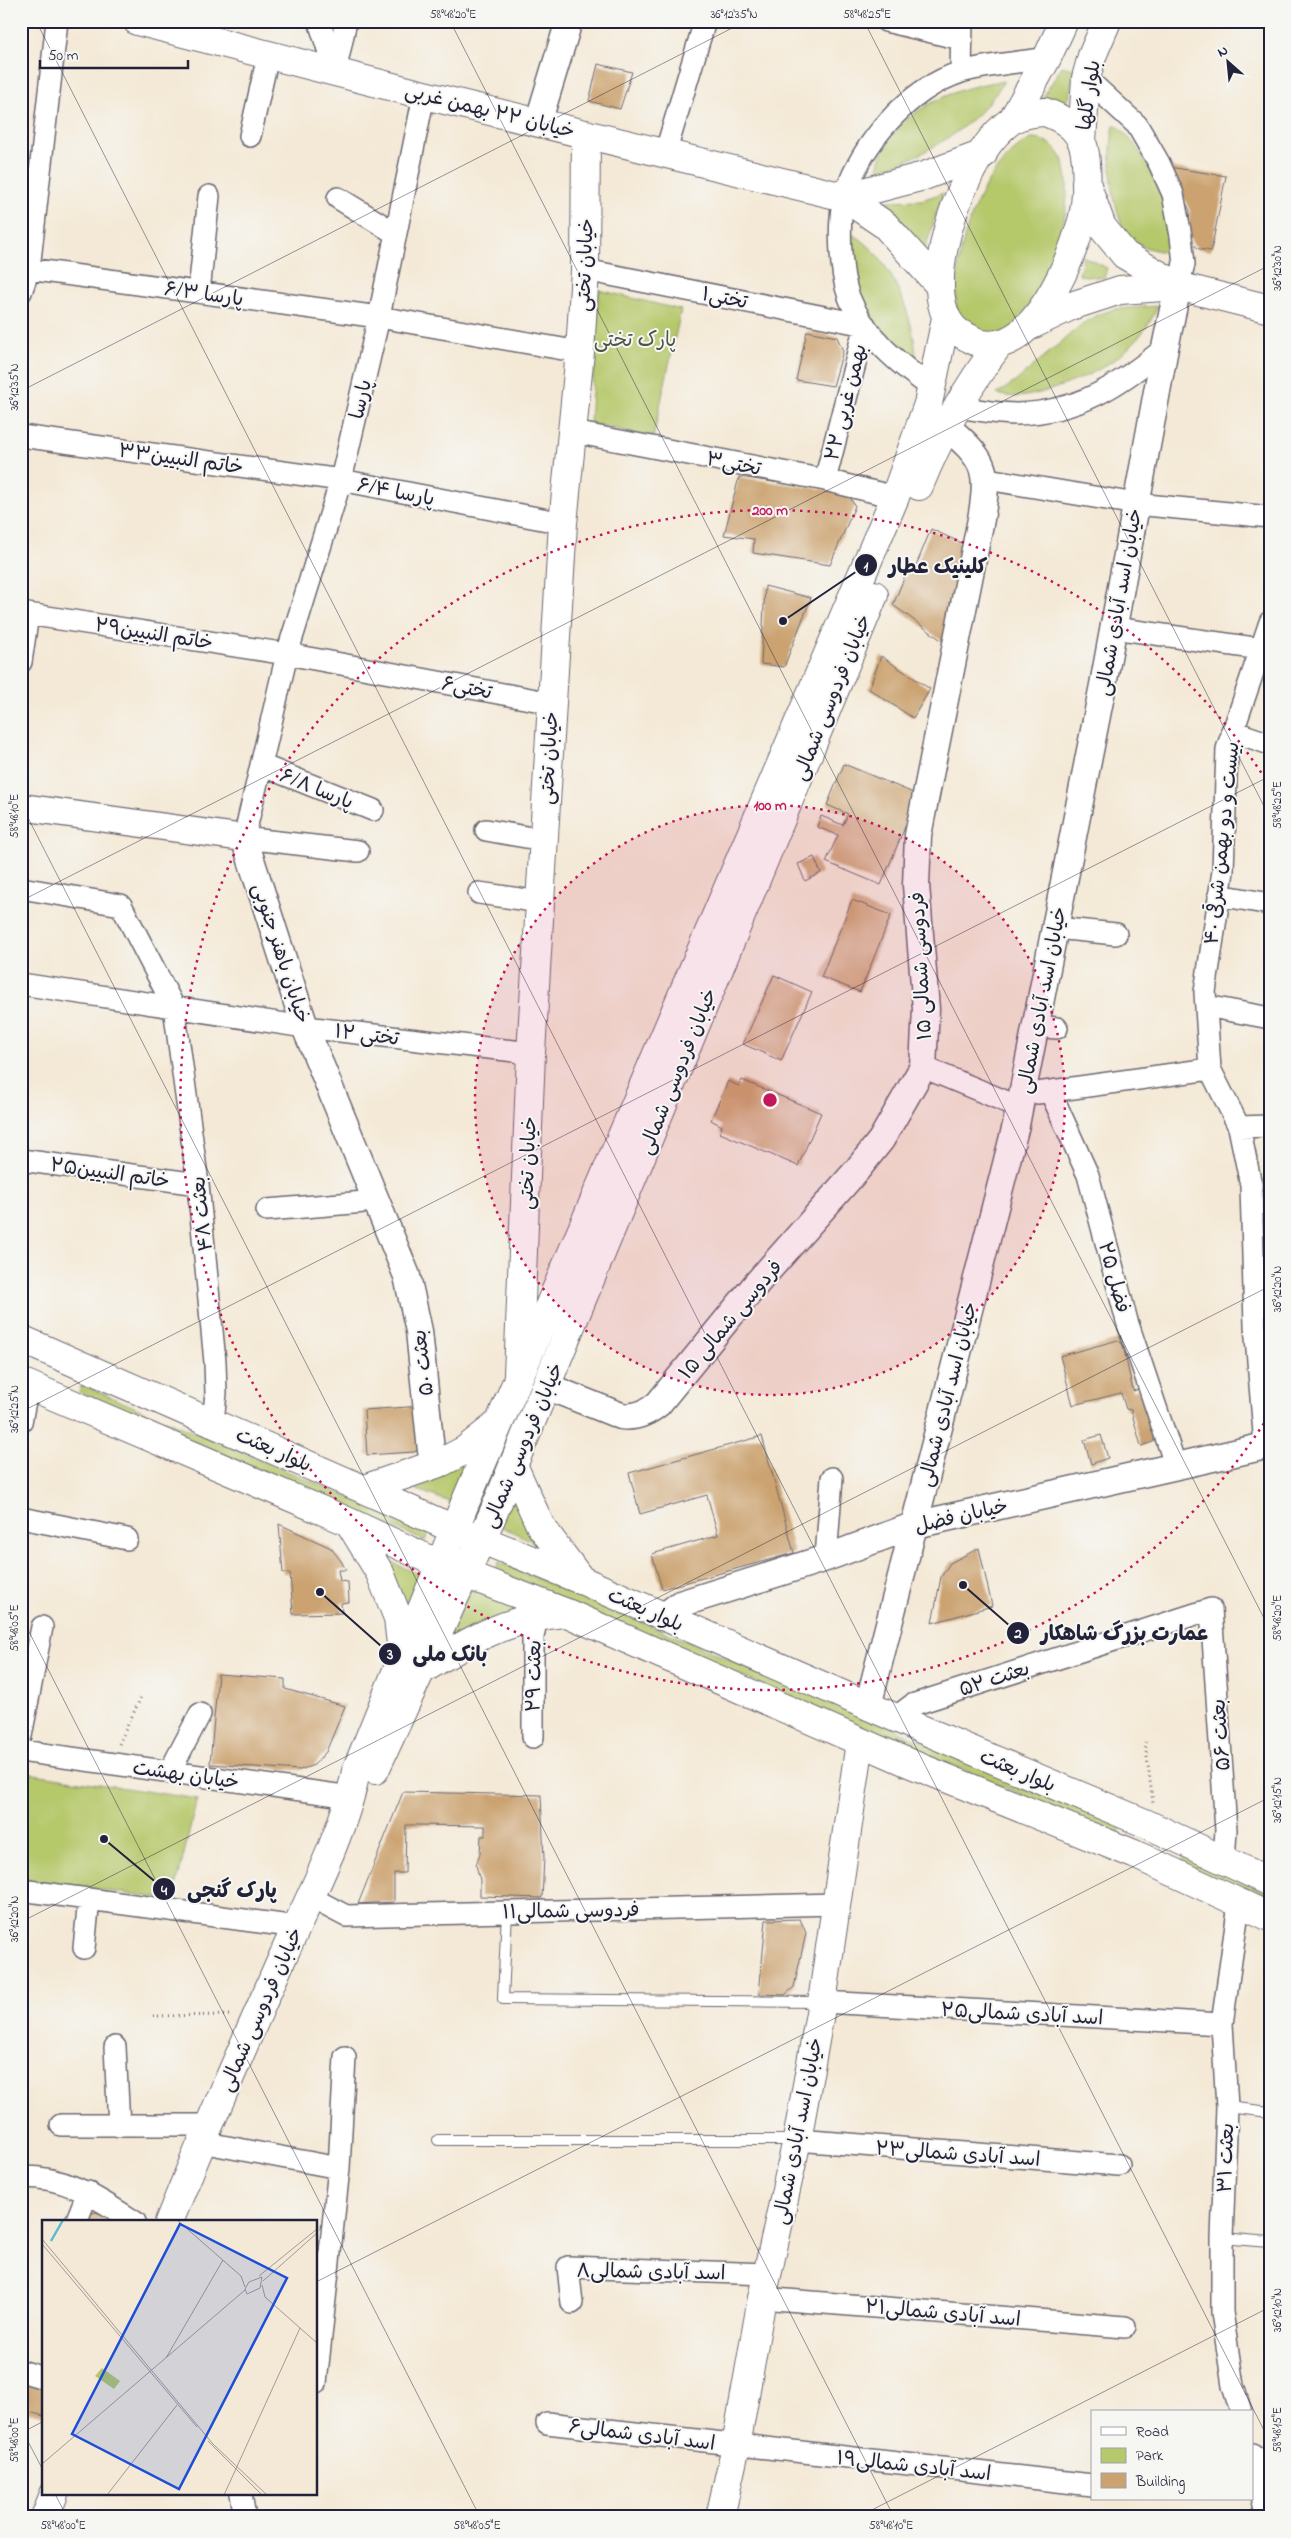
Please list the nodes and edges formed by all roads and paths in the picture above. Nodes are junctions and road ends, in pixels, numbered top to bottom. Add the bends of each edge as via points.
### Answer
1 (57, 21) edge
2 (137, 21) edge
3 (318, 21) edge
4 (346, 21) edge
5 (569, 21) edge
6 (705, 21) edge
7 (886, 21) edge
8 (1107, 21) edge
9 (191, 27) edge
10 (962, 30) edge
11 (1056, 40) edge
12 (268, 56) junction
13 (1089, 67) junction
14 (335, 71) junction
15 (961, 72) junction
16 (424, 95) junction
17 (1014, 118) junction
18 (538, 123) junction
19 (586, 134) junction
20 (250, 136) dead end
21 (1082, 142) junction
22 (665, 154) junction
23 (983, 154) junction
24 (1086, 183) junction
25 (208, 196) dead end
26 (844, 197) junction
27 (338, 198) dead end
28 (395, 233) junction
29 (25, 268) edge
30 (585, 270) junction
31 (940, 286) junction
32 (1178, 286) junction
33 (21, 292) edge
34 (199, 292) junction
35 (1270, 309) edge
36 (379, 317) junction
37 (946, 318) junction
38 (865, 325) junction
39 (1025, 328) junction
40 (1000, 343) junction
41 (1165, 348) junction
42 (580, 352) junction
43 (932, 388) junction
44 (951, 416) junction
45 (573, 432) junction
46 (21, 436) edge
47 (987, 478) junction
48 (341, 480) junction
49 (825, 480) junction
50 (895, 497) junction
51 (1136, 504) junction
52 (1270, 517) edge
53 (563, 523) junction
54 (25, 613) edge
55 (1270, 622) edge
56 (1114, 628) junction
57 (1261, 649) junction
58 (287, 654) junction
59 (21, 662) edge
60 (383, 672) joint
61 (552, 703) junction
62 (1232, 731) junction
63 (1270, 744) edge
64 (261, 765) junction
65 (21, 807) edge
66 (373, 810) dead end
67 (486, 830) dead end
68 (244, 838) junction
69 (544, 840) junction
70 (358, 851) dead end
71 (21, 888) edge
72 (479, 893) dead end
73 (1219, 895) junction
74 (540, 902) junction
75 (1270, 904) edge
76 (1055, 928) junction
77 (1116, 934) dead end
78 (21, 984) edge
79 (1206, 1006) junction
80 (174, 1007) junction
81 (1270, 1018) edge
82 (305, 1027) junction
83 (531, 1054) junction
84 (923, 1067) junction
85 (1210, 1069) junction
86 (1050, 1091) junction
87 (1020, 1101) junction
88 (1270, 1126) edge
89 (1239, 1127) junction
90 (21, 1160) edge
91 (198, 1184) junction
92 (377, 1201) junction
93 (267, 1210) dead end
94 (407, 1276) joint
95 (32, 1343) edge
96 (518, 1383) junction
97 (24, 1384) edge
98 (546, 1386) junction
99 (502, 1420) junction
100 (21, 1422) edge
101 (213, 1422) junction
102 (1268, 1445) edge
103 (431, 1451) dead end
104 (514, 1465) junction
105 (1176, 1466) junction
106 (832, 1478) dead end
107 (364, 1489) junction
108 (21, 1518) edge
109 (349, 1522) junction
110 (915, 1525) junction
111 (455, 1529) junction
112 (128, 1539) dead end
113 (482, 1540) junction
114 (826, 1558) junction
115 (439, 1564) junction
116 (466, 1575) junction
117 (581, 1580) junction
118 (1211, 1609) joint
119 (567, 1613) junction
120 (656, 1614) junction
121 (537, 1616) junction
122 (42, 1627) dead end
123 (637, 1643) junction
124 (413, 1663) junction
125 (141, 1697) dead end
126 (868, 1706) junction
127 (200, 1714) dead end
128 (894, 1718) junction
129 (21, 1736) edge
130 (532, 1737) dead end
131 (860, 1742) junction
132 (1145, 1742) dead end
133 (21, 1751) edge
134 (111, 1763) junction
135 (169, 1773) junction
136 (351, 1797) junction
137 (1146, 1824) junction
138 (1134, 1854) junction
139 (1224, 1862) junction
140 (1270, 1882) edge
141 (21, 1890) edge
142 (310, 1897) junction
143 (89, 1899) junction
144 (837, 1904) junction
145 (1239, 1904) junction
146 (507, 1911) junction
147 (1270, 1917) edge
148 (297, 1927) junction
149 (84, 1948) dead end
150 (822, 2002) junction
151 (152, 2016) dead end
152 (255, 2019) junction
153 (1222, 2024) junction
154 (115, 2047) dead end
155 (346, 2057) dead end
156 (1227, 2108) junction
157 (1270, 2112) edge
158 (61, 2125) dead end
159 (119, 2126) junction
160 (205, 2133) junction
161 (438, 2140) dead end
162 (798, 2140) junction
163 (1119, 2165) dead end
164 (340, 2168) junction
165 (21, 2177) edge
166 (88, 2192) junction
167 (77, 2220) edge
168 (132, 2220) edge
169 (170, 2220) edge
170 (1222, 2238) junction
171 (1270, 2242) edge
172 (765, 2286) junction
173 (572, 2302) dead end
174 (1125, 2327) dead end
175 (318, 2365) edge
176 (21, 2371) edge
177 (42, 2377) edge
178 (1240, 2410) edge
179 (547, 2423) dead end
180 (736, 2446) junction
181 (1254, 2462) edge
182 (1091, 2485) edge
183 (1261, 2488) edge
184 (53, 2496) edge
185 (241, 2496) edge
186 (45, 2517) edge
187 (245, 2517) edge
188 (720, 2517) edge
189 (1267, 2517) edge

1 - 29 street
2 - 9 main road, خیابان ۲۲ بهمن غربی
3 - 14 street
4 - 14 street
5 - 18 street
6 - 22 street
7 - 10 street
8 - 13 main road, بلوار گلها
9 - 12 main road, خیابان ۲۲ بهمن غربی
10 - 15 street
11 - 13 main road via 1064,50 1082,57
11 - 15 street
11 - 17 main road
12 - 14 main road, خیابان ۲۲ بهمن غربی
12 - 20 street
13 - 21 main road, بلوار گلها
13 - 32 street via 1137,125 1173,194 1184,264
14 - 16 main road, خیابان ۲۲ بهمن غربی
15 - 26 street via 930,88 898,112 865,152
16 - 18 main road, خیابان ۲۲ بهمن غربی
16 - 28 street, پارسا
17 - 21 main road via 1045,112 1073,128
17 - 23 main road via 1001,129
18 - 19 main road, خیابان ۲۲ بهمن غربی
19 - 22 main road, خیابان ۲۲ بهمن غربی
19 - 30 main road, خیابان تختی
21 - 24 main road, بلوار گلها
22 - 26 main road, خیابان ۲۲ بهمن غربی
23 - 26 main road, خیابان ۲۲ بهمن غربی via 924,176
23 - 31 main road via 964,184 950,219
24 - 32 main road via 1102,227 1125,255
24 - 39 main road via 1082,219 1065,272 1038,316
25 - 34 street
26 - 31 main road, خیابان ۲۲ بهمن غربی via 885,225
26 - 38 street via 840,248 849,296
27 - 28 street
28 - 36 street, پارسا
29 - 33 street
29 - 34 street, پارسا ۶/۳
30 - 38 street, تختی۱
30 - 42 main road, خیابان تختی
31 - 37 main road
32 - 35 main road
32 - 39 main road via 1120,290 1071,306
32 - 41 street, خیابان اسد آبادی شمالی
34 - 36 street, پارسا ۶/۳
36 - 42 street, پارسا ۶/۳
36 - 48 street, پارسا
37 - 40 main road via 961,334 982,344
37 - 43 main road, خیابان فردوسی شمالی
38 - 43 street via 893,359
38 - 49 street, ۲۲ بهمن غربی
39 - 40 main road
40 - 44 main road, خیابان فردوسی شمالی
41 - 44 street via 1124,381 1091,398 1049,412
41 - 51 street, خیابان اسد آبادی شمالی
42 - 45 main road, خیابان تختی
43 - 50 main road, خیابان فردوسی شمالی
44 - 47 street
44 - 98 main road, خیابان فردوسی شمالی
45 - 49 street, تختی۳
45 - 53 main road, خیابان تختی
46 - 48 street, خاتم النبیین۳۳
47 - 51 street
47 - 84 street, فردوسی شمالی ۱۵ via 918,835 916,885 926,1009
48 - 53 street, پارسا ۶/۴
48 - 58 street, پارسا
49 - 50 street, تختی۳
50 - 96 main road, خیابان فردوسی شمالی
51 - 52 street
51 - 56 street, خیابان اسد آبادی شمالی
53 - 61 main road, خیابان تختی
54 - 58 street, خاتم النبیین۲۹
54 - 59 street
55 - 57 street, بیست و دو بهمن شرقی ۴۰
56 - 57 street
56 - 76 street, خیابان اسد آبادی شمالی
57 - 62 street, بیست و دو بهمن شرقی ۴۰
58 - 60 street, خاتم النبیین۲۹
58 - 64 street, پارسا
60 - 61 street, تختی۶
61 - 69 main road, خیابان تختی
62 - 63 street
62 - 73 street, بیست و دو بهمن شرقی ۴۰ via 1227,749 1223,871
64 - 66 street, پارسا ۶/۸
64 - 68 street, پارسا
65 - 68 street
67 - 69 street
68 - 70 street
68 - 82 street, خیابان باهنر جنوبی
69 - 74 main road, خیابان تختی
71 - 80 street, بعثت ۴۸ via 121,905
72 - 74 street
73 - 75 street
73 - 79 street, بیست و دو بهمن شرقی ۴۰ via 1205,992
74 - 83 main road, خیابان تختی
76 - 77 street
76 - 87 street, خیابان اسد آبادی شمالی via 1046,1027
78 - 80 street, تختی ۱۲
79 - 81 street
79 - 85 street, بیست و دو بهمن شرقی ۴۰
80 - 82 street, تختی ۱۲
80 - 91 street, بعثت ۴۸
82 - 83 street, تختی ۱۲
82 - 92 street, خیابان باهنر جنوبی
83 - 96 main road, خیابان تختی
84 - 87 street
84 - 98 street, فردوسی شمالی ۱۵ via 881,1140 658,1404 643,1414 621,1416
85 - 86 street
85 - 89 street
86 - 87 street
86 - 105 street, فضل ۲۵ via 1088,1175 1127,1321
87 - 110 street, خیابان اسد آبادی شمالی
88 - 89 street
89 - 102 street via 1251,1185 1255,1325
90 - 91 street, خاتم النبیین۲۵
91 - 101 street, بعثت ۴۸ via 215,1362
92 - 93 street
92 - 94 street, خیابان باهنر جنوبی
94 - 103 street, بعثت ۵۰ via 419,1331
95 - 97 main road
95 - 101 main road, بلوار بعثت
96 - 99 main road, خیابان فردوسی شمالی
97 - 100 street
97 - 109 main road, بلوار بعثت
98 - 104 main road, خیابان فردوسی شمالی
99 - 107 main road via 465,1450 442,1462
99 - 111 main road, خیابان فردوسی شمالی
101 - 107 main road, بلوار بعثت
102 - 105 street, خیابان فضل
104 - 113 main road, خیابان فردوسی شمالی
104 - 117 main road via 540,1525
105 - 110 street, خیابان فضل
106 - 114 street
107 - 111 main road, بلوار بعثت
108 - 112 street
109 - 115 main road, بلوار بعثت
109 - 124 main road via 380,1572
110 - 114 street, خیابان فضل
110 - 126 street, خیابان اسد آبادی شمالی
111 - 113 main road, بلوار بعثت
111 - 115 main road, خیابان فردوسی شمالی
113 - 116 main road, خیابان فردوسی شمالی
113 - 117 main road, بلوار بعثت
114 - 120 street, خیابان فضل
115 - 116 main road, بلوار بعثت
115 - 124 main road, خیابان فردوسی شمالی
116 - 119 main road, بلوار بعثت
116 - 124 main road, خیابان فردوسی شمالی
117 - 120 main road, بلوار بعثت
118 - 128 street, بعثت ۵۲ via 912,1705
118 - 139 street, بعثت ۵۶ via 1226,1830
119 - 121 main road
119 - 123 main road, بلوار بعثت
120 - 123 main road
120 - 126 main road, بلوار بعثت
121 - 124 main road via 506,1624
121 - 130 street, بعثت ۲۹ via 532,1637
122 - 129 street
123 - 131 main road, بلوار بعثت
124 - 136 main road, خیابان فردوسی شمالی via 370,1780
125 - 134 path
126 - 128 main road, بلوار بعثت
127 - 135 street
128 - 137 main road, بلوار بعثت
131 - 138 main road, بلوار بعثت
131 - 144 main road, خیابان اسد آبادی شمالی
132 - 137 path via 1154,1801
133 - 134 street, خیابان بهشت
134 - 135 street, خیابان بهشت
135 - 136 street, خیابان بهشت
136 - 142 main road, خیابان فردوسی شمالی
137 - 138 main road
137 - 139 main road, بلوار بعثت
138 - 145 main road, بلوار بعثت
139 - 140 main road, بلوار بعثت
141 - 143 street
142 - 146 street, فردوسی شمالی۱۱ via 346,1916
142 - 148 main road, خیابان فردوسی شمالی
143 - 148 street
143 - 149 street
144 - 146 street, فردوسی شمالی۱۱
144 - 150 main road, خیابان اسد آبادی شمالی
145 - 147 main road, بلوار بعثت
145 - 153 street, بعثت ۳۱
146 - 150 lane via 503,1999
148 - 152 main road, خیابان فردوسی شمالی
150 - 153 street, اسد آبادی شمالی۲۵
150 - 162 main road, خیابان اسد آبادی شمالی
151 - 152 path via 223,2014
152 - 160 main road, خیابان فردوسی شمالی
153 - 156 street, بعثت ۳۱
154 - 159 street
155 - 164 street
156 - 157 lane
156 - 170 street, بعثت ۳۱
158 - 159 street
159 - 160 street
160 - 164 street
160 - 169 main road, خیابان فردوسی شمالی
161 - 162 lane
162 - 163 street, اسد آبادی شمالی۲۳
162 - 172 main road, خیابان اسد آبادی شمالی
164 - 175 street
165 - 166 street via 55,2178
166 - 167 street
166 - 168 street
170 - 171 lane
170 - 178 street, بعثت ۳۱ via 1222,2312
172 - 173 street, اسد آبادی شمالی۸ via 568,2267
172 - 174 street, اسد آبادی شمالی۲۱
172 - 180 main road, خیابان اسد آبادی شمالی
176 - 177 street
179 - 180 street, اسد آبادی شمالی۶
180 - 182 street, اسد آبادی شمالی۱۹
180 - 188 main road, خیابان اسد آبادی شمالی
181 - 183 street
183 - 189 street
184 - 186 main road
185 - 187 street

